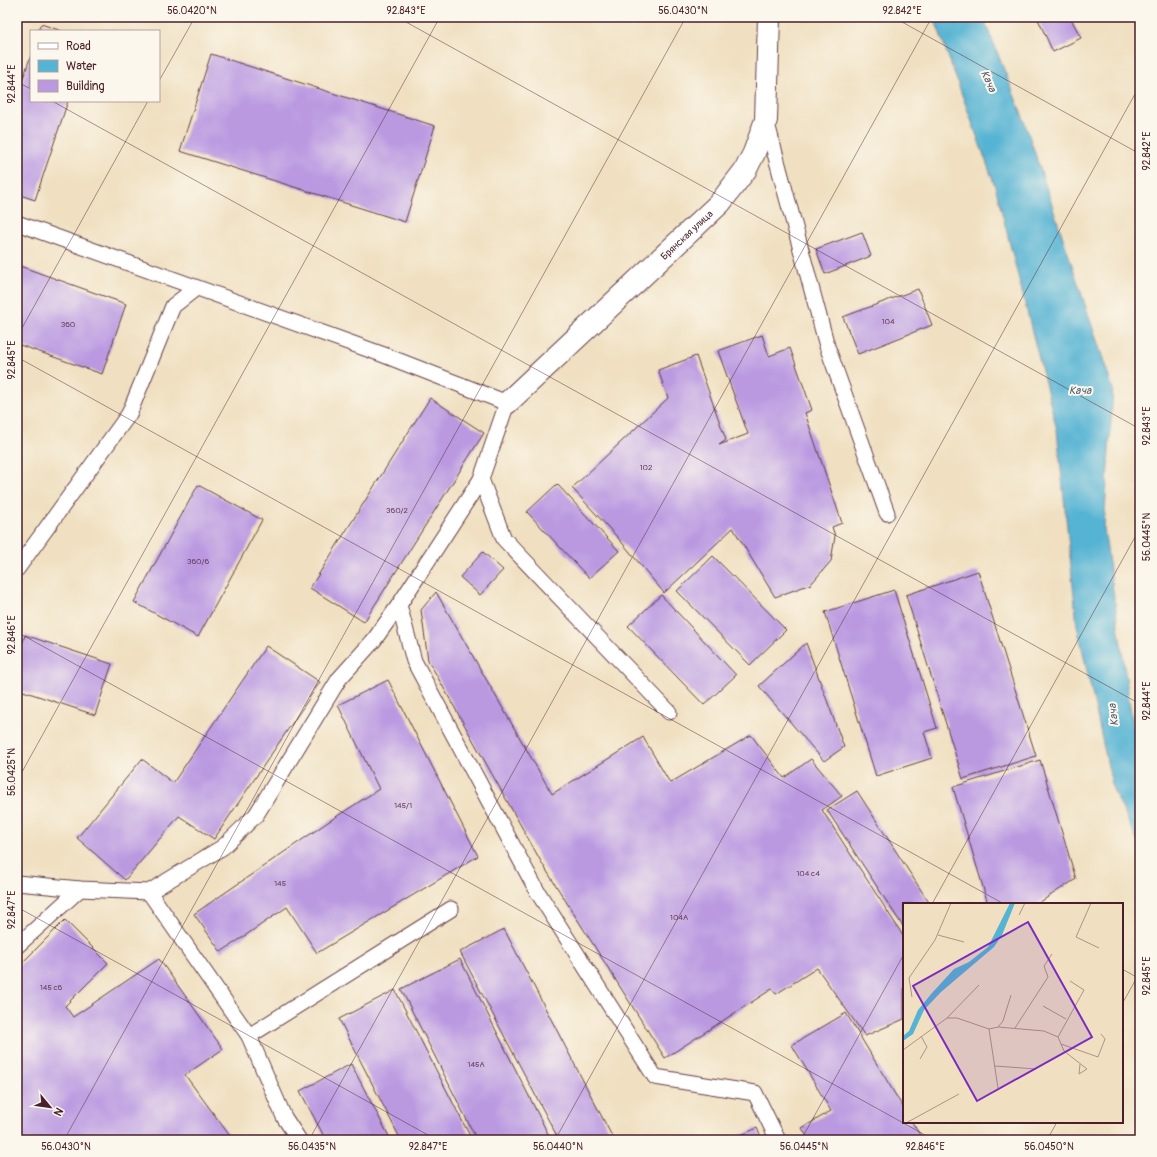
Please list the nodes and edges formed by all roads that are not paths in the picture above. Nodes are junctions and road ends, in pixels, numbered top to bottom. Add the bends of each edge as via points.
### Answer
1 (769, 17) edge
2 (766, 120) junction
3 (17, 223) edge
4 (196, 288) junction
5 (508, 403) junction
6 (481, 478) junction
7 (887, 512) dead end
8 (17, 569) edge
9 (399, 605) junction
10 (669, 712) dead end
11 (17, 883) edge
12 (80, 889) junction
13 (148, 892) junction
14 (452, 909) dead end
15 (17, 946) edge
16 (249, 1036) junction
17 (299, 1140) edge
18 (778, 1140) edge

1 - 2 street, Брянская улица
2 - 5 street, Брянская улица via 746,169 720,203
2 - 7 lane via 828,346
3 - 4 lane
4 - 5 lane
4 - 8 lane via 173,306 129,414
5 - 6 lane
6 - 9 lane
6 - 10 lane via 504,539
9 - 13 lane via 374,640 339,679 256,815 223,847
9 - 18 lane via 414,661 537,891 655,1077 755,1093
11 - 12 lane
12 - 13 lane
12 - 15 lane
13 - 16 lane
14 - 16 lane
16 - 17 lane via 284,1117

